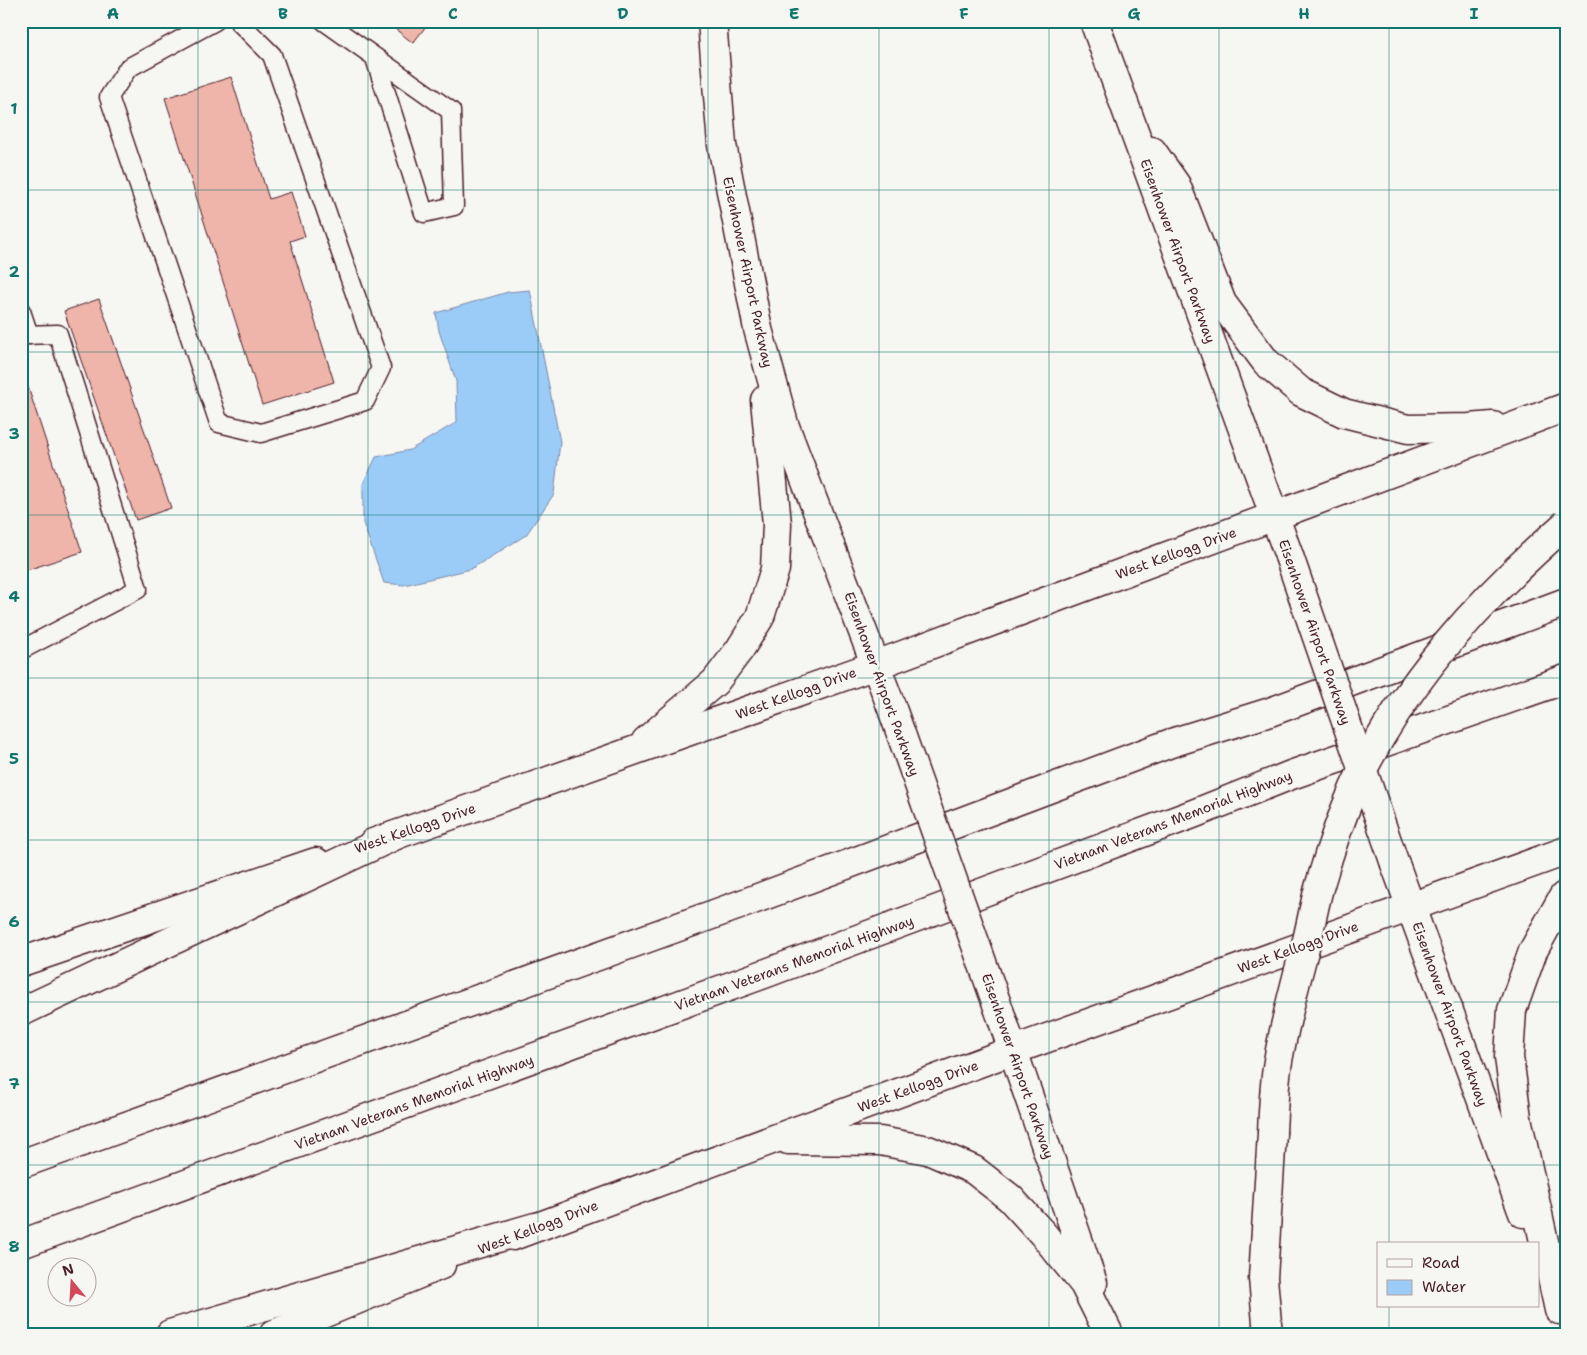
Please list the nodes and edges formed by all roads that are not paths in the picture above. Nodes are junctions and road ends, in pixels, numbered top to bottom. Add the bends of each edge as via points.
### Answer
1 (214, 21) edge
2 (238, 21) edge
3 (324, 21) edge
4 (712, 21) edge
5 (1094, 21) edge
6 (375, 58) junction
7 (1129, 118) junction
8 (21, 311) edge
9 (758, 329) junction
10 (25, 335) edge
11 (1566, 407) edge
12 (1526, 422) junction
13 (1275, 516) junction
14 (1566, 524) edge
15 (1566, 602) edge
16 (21, 650) edge
17 (876, 665) junction
18 (1566, 679) edge
19 (634, 751) junction
20 (396, 835) junction
21 (1566, 851) edge
22 (1566, 895) edge
23 (1410, 906) junction
24 (21, 962) edge
25 (21, 1012) edge
26 (1014, 1050) junction
27 (771, 1140) junction
28 (21, 1164) edge
29 (536, 1228) junction
30 (1534, 1242) edge
31 (21, 1244) edge
32 (1540, 1258) edge
33 (1563, 1320) edge
34 (170, 1334) edge
35 (274, 1334) edge
36 (1111, 1334) edge
37 (1268, 1334) edge

1 - 2 lane via 128,68 109,97 219,422 261,433 365,401 381,368 272,55
3 - 6 lane
4 - 9 main road, Eisenhower Airport Parkway via 722,145
5 - 7 main road, Eisenhower Airport Parkway
6 - 6 lane via 424,213 454,206 451,111
7 - 12 main road via 1176,185 1222,304 1266,362 1301,392 1344,413 1408,429 1469,428
7 - 13 main road, Eisenhower Airport Parkway
8 - 10 lane
9 - 17 main road, Eisenhower Airport Parkway via 784,424
9 - 19 main road via 777,524 775,569 760,617 715,682
10 - 16 lane via 58,334 138,589
11 - 12 main road, West Kellogg Drive
12 - 13 main road, West Kellogg Drive
13 - 17 main road, West Kellogg Drive
13 - 23 main road, Eisenhower Airport Parkway, bridge
14 - 37 main road, bridge via 1533,552 1462,626 1426,670 1380,739 1354,788 1321,881 1278,1061 1263,1278
15 - 28 main road via 1270,712 1171,743 742,904
17 - 19 main road, West Kellogg Drive
17 - 26 main road, Eisenhower Airport Parkway, bridge
18 - 31 main road, Vietnam Veterans Memorial Highway via 1291,775 764,974
19 - 20 main road, West Kellogg Drive
20 - 24 main road, West Kellogg Drive
20 - 25 main road
21 - 23 main road, West Kellogg Drive
22 - 33 main road via 1537,944 1512,1010 1509,1056 1517,1118
23 - 26 main road, West Kellogg Drive
23 - 30 main road, Eisenhower Airport Parkway
26 - 27 main road, West Kellogg Drive
26 - 36 main road, Eisenhower Airport Parkway
27 - 29 main road, West Kellogg Drive
27 - 36 main road via 880,1141 928,1150 974,1170 1010,1198 1043,1234 1084,1284
29 - 34 main road
29 - 35 main road, West Kellogg Drive
32 - 33 main road

